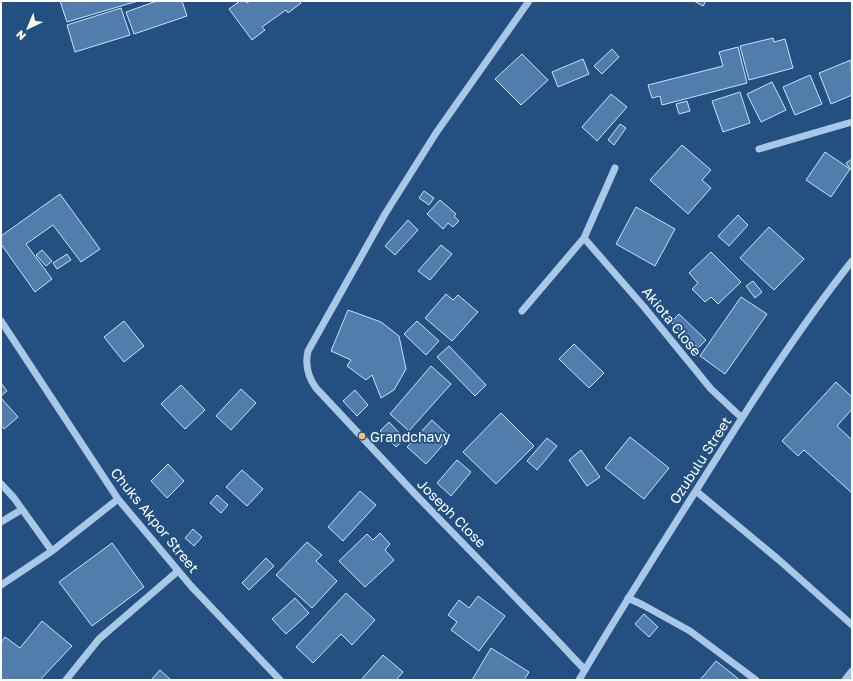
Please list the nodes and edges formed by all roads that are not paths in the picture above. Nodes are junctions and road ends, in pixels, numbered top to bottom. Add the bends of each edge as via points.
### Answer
1 (529, 1) edge
2 (852, 122) edge
3 (759, 149) dead end
4 (615, 168) dead end
5 (584, 238) junction
6 (852, 261) edge
7 (522, 311) dead end
8 (1, 321) edge
9 (742, 418) junction
10 (1, 484) edge
11 (696, 491) junction
12 (118, 498) junction
13 (21, 510) junction
14 (1, 522) edge
15 (52, 551) junction
16 (178, 571) junction
17 (1, 586) edge
18 (628, 598) junction
19 (852, 625) edge
20 (585, 670) junction
21 (852, 671) edge
22 (66, 680) edge
23 (280, 680) edge
24 (579, 680) edge
25 (756, 680) edge
26 (845, 680) edge

1 - 20 street, Joseph Close via 436,133 385,214 308,351 306,360 310,380 316,388
2 - 3 street
4 - 5 street
5 - 7 street
5 - 9 street, Akiota Close via 711,388
6 - 9 street, Ozubulu Street via 824,296
8 - 12 street, Chuks Akpor Street
9 - 11 street, Ozubulu Street
10 - 13 street
11 - 18 street, Ozubulu Street
11 - 19 street
12 - 15 street
12 - 16 street, Chuks Akpor Street
13 - 14 street
13 - 15 street
15 - 17 street
16 - 22 street via 99,639
16 - 23 street, Chuks Akpor Street
18 - 20 street, Ozubulu Street
18 - 25 street via 690,631
20 - 24 street, Ozubulu Street
21 - 26 street

